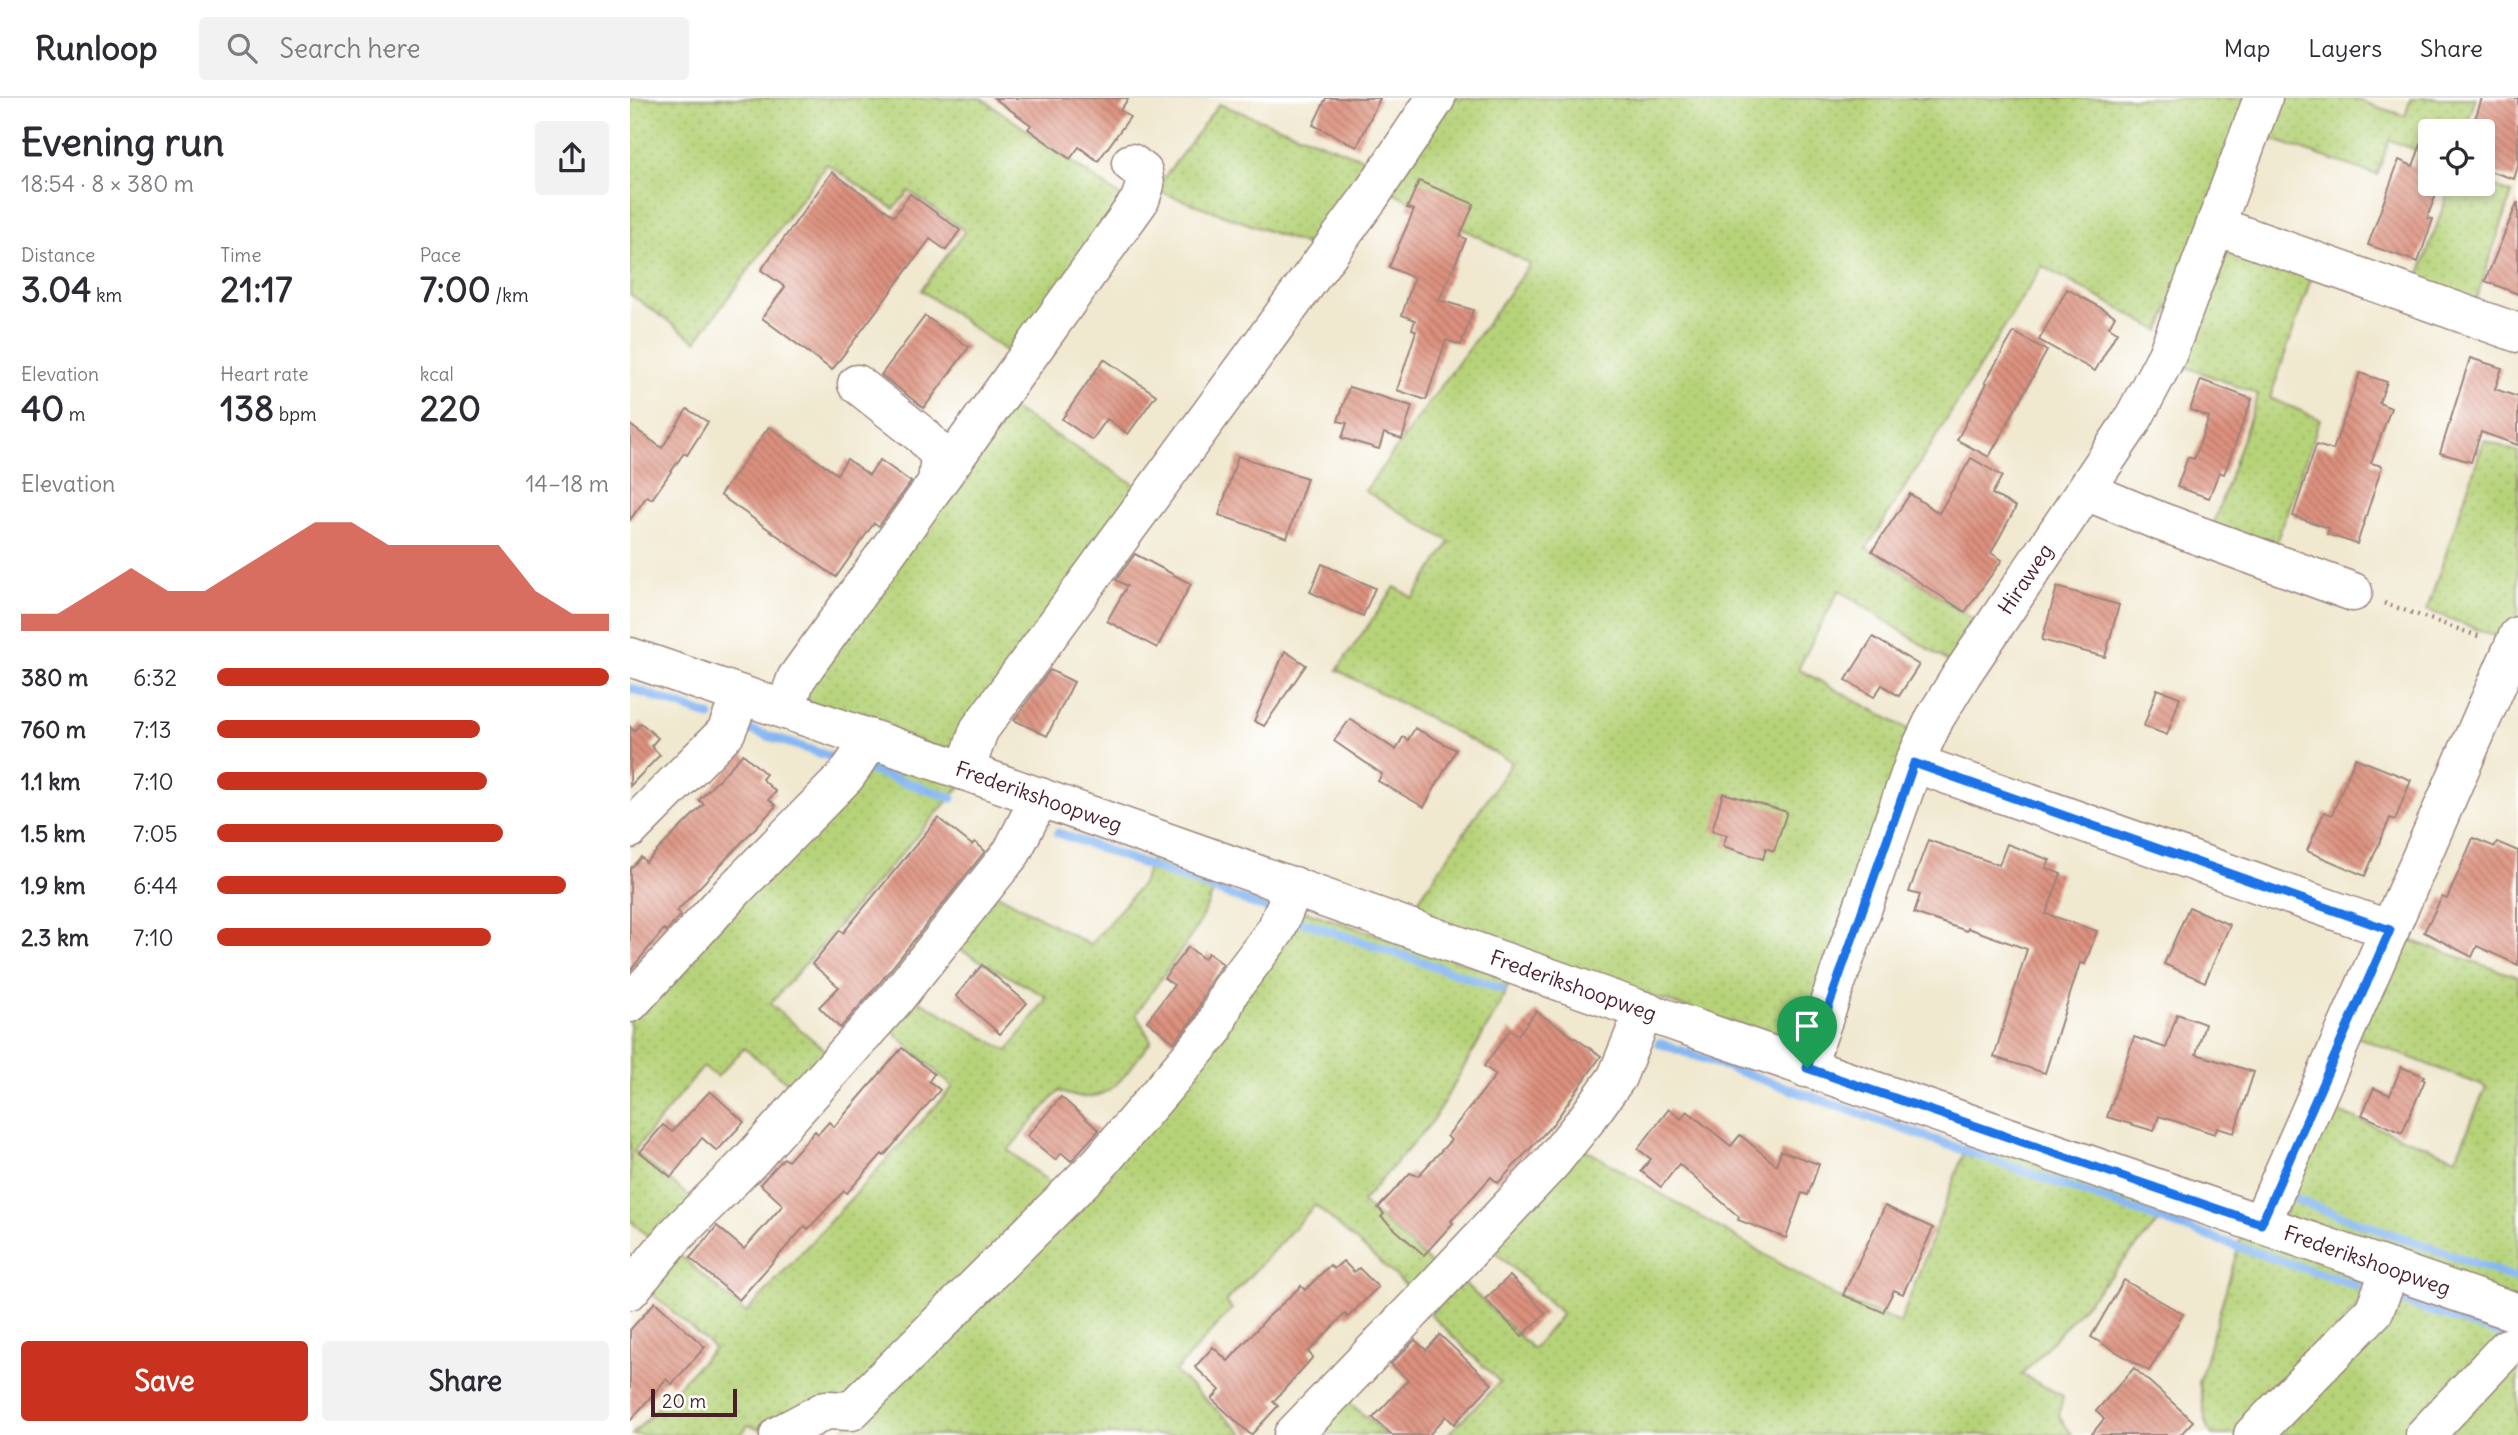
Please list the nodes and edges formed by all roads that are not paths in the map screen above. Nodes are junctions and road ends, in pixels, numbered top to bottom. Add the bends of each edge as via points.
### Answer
1 (1436, 98) edge
2 (2263, 98) edge
3 (1131, 163) dead end
4 (2217, 226) junction
5 (2518, 333) edge
6 (857, 384) dead end
7 (937, 483) junction
8 (2086, 491) junction
9 (2353, 592) road end
10 (2513, 648) edge
11 (630, 657) edge
12 (741, 695) junction
13 (785, 710) junction
14 (871, 740) junction
15 (1914, 763) junction
16 (965, 771) junction
17 (1040, 797) junction
18 (630, 830) edge
19 (1294, 886) junction
20 (2390, 930) junction
21 (630, 1003) edge
22 (1644, 1011) junction
23 (1807, 1068) junction
24 (2261, 1224) junction
25 (2390, 1269) junction
26 (630, 1290) edge
27 (2513, 1331) edge
28 (779, 1435) edge
29 (1293, 1435) edge
30 (2253, 1435) edge
31 (2425, 1435) edge

1 - 16 street via 1369,198 979,730
2 - 4 street, Hiraweg
3 - 7 street via 1143,172 1140,200
4 - 5 street
4 - 8 street, Hiraweg via 2167,355 2132,421
6 - 7 street via 940,455
7 - 13 street via 796,680
8 - 9 street
8 - 15 street, Hiraweg via 1962,674
10 - 20 street
11 - 12 street, Frederikshoopweg
12 - 13 street, Frederikshoopweg
12 - 18 street via 726,732
13 - 14 street, Frederikshoopweg
14 - 16 street, Frederikshoopweg
14 - 21 street via 846,776
15 - 20 street
15 - 23 street, Hiraweg
16 - 17 street, Frederikshoopweg
17 - 19 street, Frederikshoopweg
17 - 26 street via 1012,852 895,999
19 - 22 street, Frederikshoopweg
19 - 28 street via 1276,930 1230,991 1213,1030 1100,1163 851,1411 826,1410
20 - 24 street
22 - 23 street, Frederikshoopweg
22 - 29 street via 1617,1077 1552,1162
23 - 24 street, Frederikshoopweg
24 - 25 street, Frederikshoopweg
25 - 27 street, Frederikshoopweg
25 - 30 street via 2374,1311
27 - 31 street

